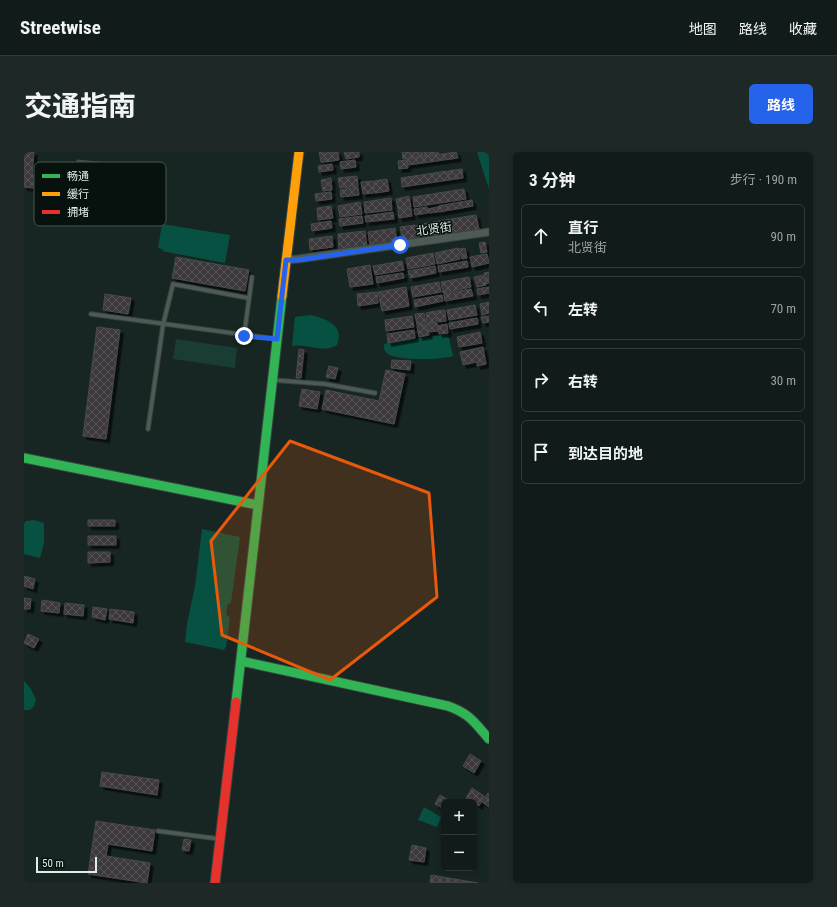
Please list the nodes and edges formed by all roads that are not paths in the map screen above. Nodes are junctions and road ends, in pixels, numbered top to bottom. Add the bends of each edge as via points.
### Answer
1 (299, 152) edge
2 (489, 232) edge
3 (286, 260) junction
4 (252, 277) dead end
5 (248, 298) junction
6 (91, 314) dead end
7 (163, 324) junction
8 (244, 336) junction
9 (277, 339) junction
10 (272, 380) junction
11 (375, 393) dead end
12 (148, 429) dead end
13 (24, 458) edge
14 (258, 505) junction
15 (241, 661) junction
16 (489, 739) edge
17 (158, 831) dead end
18 (221, 839) junction
19 (215, 883) edge

1 - 3 main road
2 - 3 street, 北贤街
3 - 9 main road
4 - 5 lane
5 - 7 lane via 173,284
5 - 8 lane
6 - 7 lane
7 - 8 lane
7 - 12 lane
8 - 9 lane
9 - 10 main road
10 - 11 lane via 325,384
10 - 14 main road
13 - 14 main road
14 - 15 main road
15 - 16 main road via 448,706 462,711 471,718
15 - 18 main road
17 - 18 lane
18 - 19 main road

